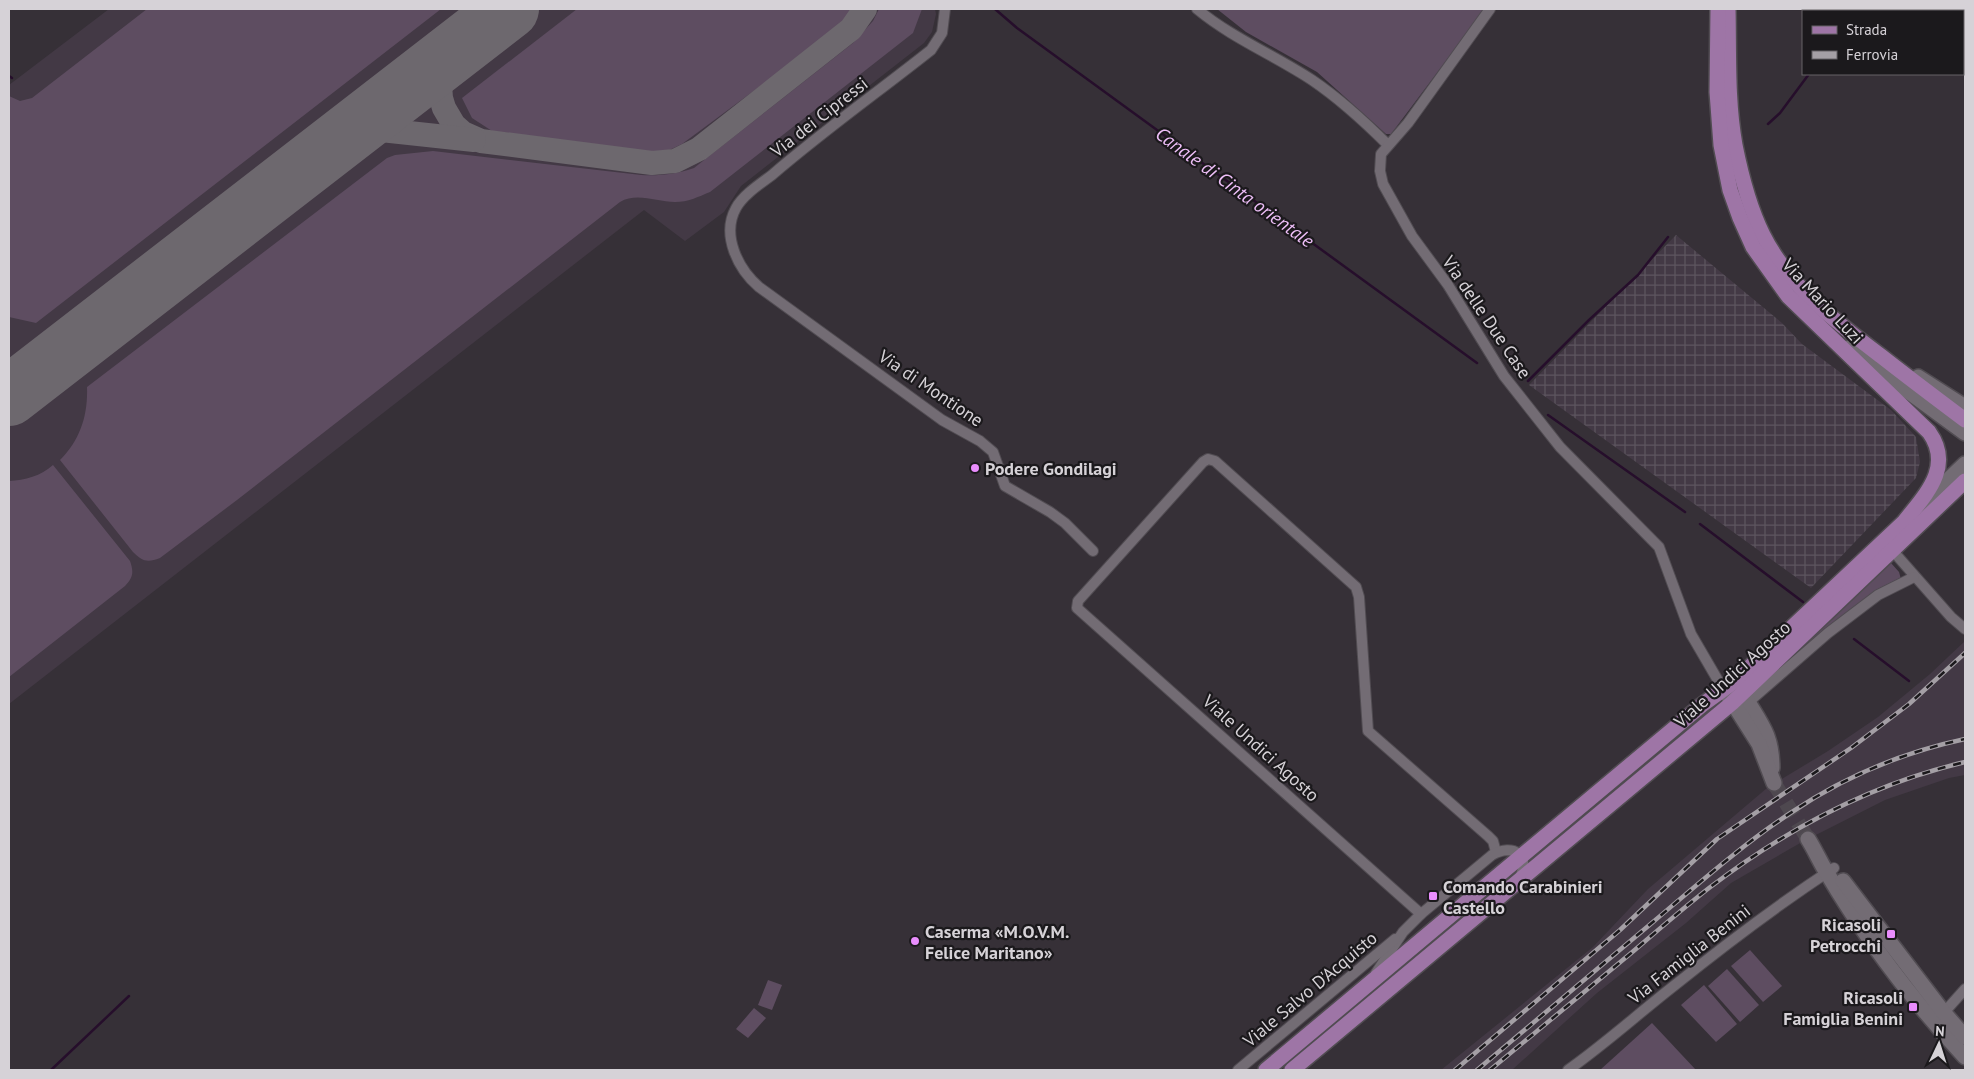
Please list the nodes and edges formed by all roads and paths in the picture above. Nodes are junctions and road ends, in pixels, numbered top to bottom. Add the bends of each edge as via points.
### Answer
1 (945, 9) edge
2 (1197, 9) edge
3 (1490, 9) edge
4 (1718, 9) edge
5 (1728, 9) edge
6 (1388, 145) junction
7 (738, 260) joint
8 (1842, 327) junction
9 (1825, 332) junction
10 (1965, 407) edge
11 (1965, 420) edge
12 (1965, 433) edge
13 (1965, 464) edge
14 (1965, 481) edge
15 (1904, 522) junction
16 (1892, 550) junction
17 (1093, 551) dead end
18 (1914, 577) junction
19 (1965, 629) edge
20 (1724, 689) junction
21 (1741, 702) junction
22 (1773, 783) tunnel mouth
23 (1809, 840) tunnel mouth
24 (1496, 852) junction
25 (1521, 856) junction
26 (1830, 870) junction
27 (1516, 884) junction
28 (1421, 914) junction
29 (1403, 932) junction
30 (1965, 989) edge
31 (1360, 991) junction
32 (1939, 1018) junction
33 (1965, 1037) edge
34 (1965, 1057) edge
35 (1238, 1070) edge
36 (1266, 1070) edge
37 (1292, 1070) edge
38 (1568, 1070) edge

1 - 7 street, Via dei Cipressi via 942,33 931,50 739,204 731,234
2 - 6 street via 1330,92
3 - 6 street via 1408,123
4 - 9 main road, Via Mario Luzi via 1719,124 1730,190 1753,247 1788,296
5 - 8 main road, Via Mario Luzi via 1732,125 1752,208 1778,260
6 - 20 street, Via delle Due Case via 1380,158 1380,176 1412,236 1448,285 1488,351 1560,447 1659,547 1691,634
7 - 17 street, Via di Montione via 759,287 942,420 980,441 992,452 1004,486 1050,512
8 - 10 main road
8 - 11 main road, Via Mario Luzi
9 - 12 main road
9 - 15 main road, Via Mario Luzi via 1924,426 1934,440 1939,458 1936,474
13 - 15 main road, Viale Undici Agosto
14 - 16 main road, Viale Undici Agosto
15 - 20 main road, Viale Undici Agosto
16 - 18 street
16 - 21 main road, Viale Undici Agosto
18 - 19 street
18 - 21 street via 1878,595
20 - 21 main road
20 - 25 main road, Viale Undici Agosto
21 - 22 main road via 1766,731 1771,742
21 - 27 main road, Viale Undici Agosto
23 - 26 main road
24 - 25 street via 1509,850
24 - 28 street, Viale Undici Agosto
24 - 28 street, Viale Undici Agosto via 1488,836 1368,731 1356,587 1215,462 1208,459 1203,462 1076,605
25 - 27 street via 1523,870
25 - 31 main road, Viale Undici Agosto
26 - 32 main road via 1869,938 1907,976
26 - 38 street, Via Famiglia Benini via 1757,921
27 - 37 main road, Viale Undici Agosto
28 - 29 street, Viale Undici Agosto
29 - 31 street, Viale Undici Agosto
29 - 35 street, Viale Salvo D'Acquisto
30 - 32 street
31 - 36 main road, Viale Undici Agosto
32 - 33 main road
32 - 34 main road

